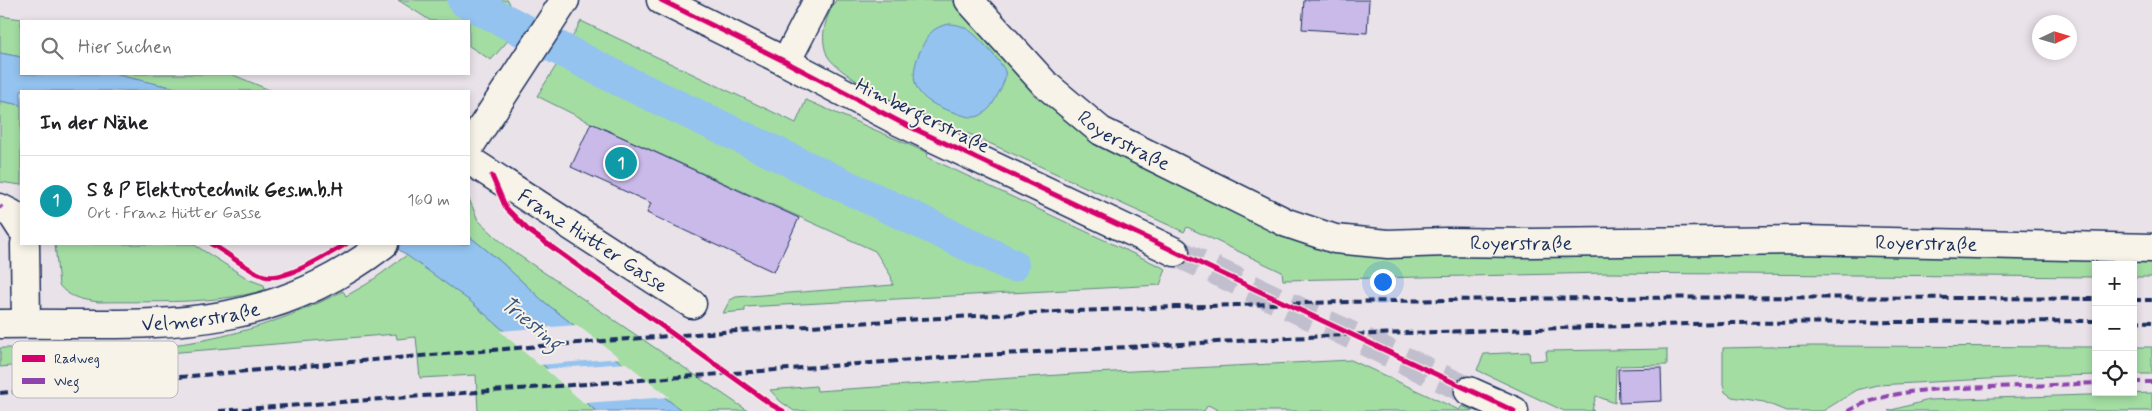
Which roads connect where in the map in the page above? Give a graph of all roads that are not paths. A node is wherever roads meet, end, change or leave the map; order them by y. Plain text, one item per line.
1 (660, 0) edge
2 (818, 0) edge
3 (969, 0) edge
4 (560, 9) edge
5 (786, 62) junction
6 (470, 146) edge
7 (470, 161) edge
8 (0, 208) edge
9 (20, 226) edge
10 (25, 245) edge
11 (383, 245) edge
12 (2152, 248) edge
13 (1175, 252) tunnel mouth
14 (692, 304) dead end
15 (13, 324) edge
16 (1469, 391) tunnel mouth
17 (1514, 411) edge

1 - 5 street, Himbergerstraße
2 - 5 street
3 - 12 street, Royerstraße
4 - 6 street
5 - 13 street, Himbergerstraße
7 - 14 street, Franz Hütter Gasse
8 - 9 street
10 - 15 street
11 - 15 street, Velmerstraße
16 - 17 street

